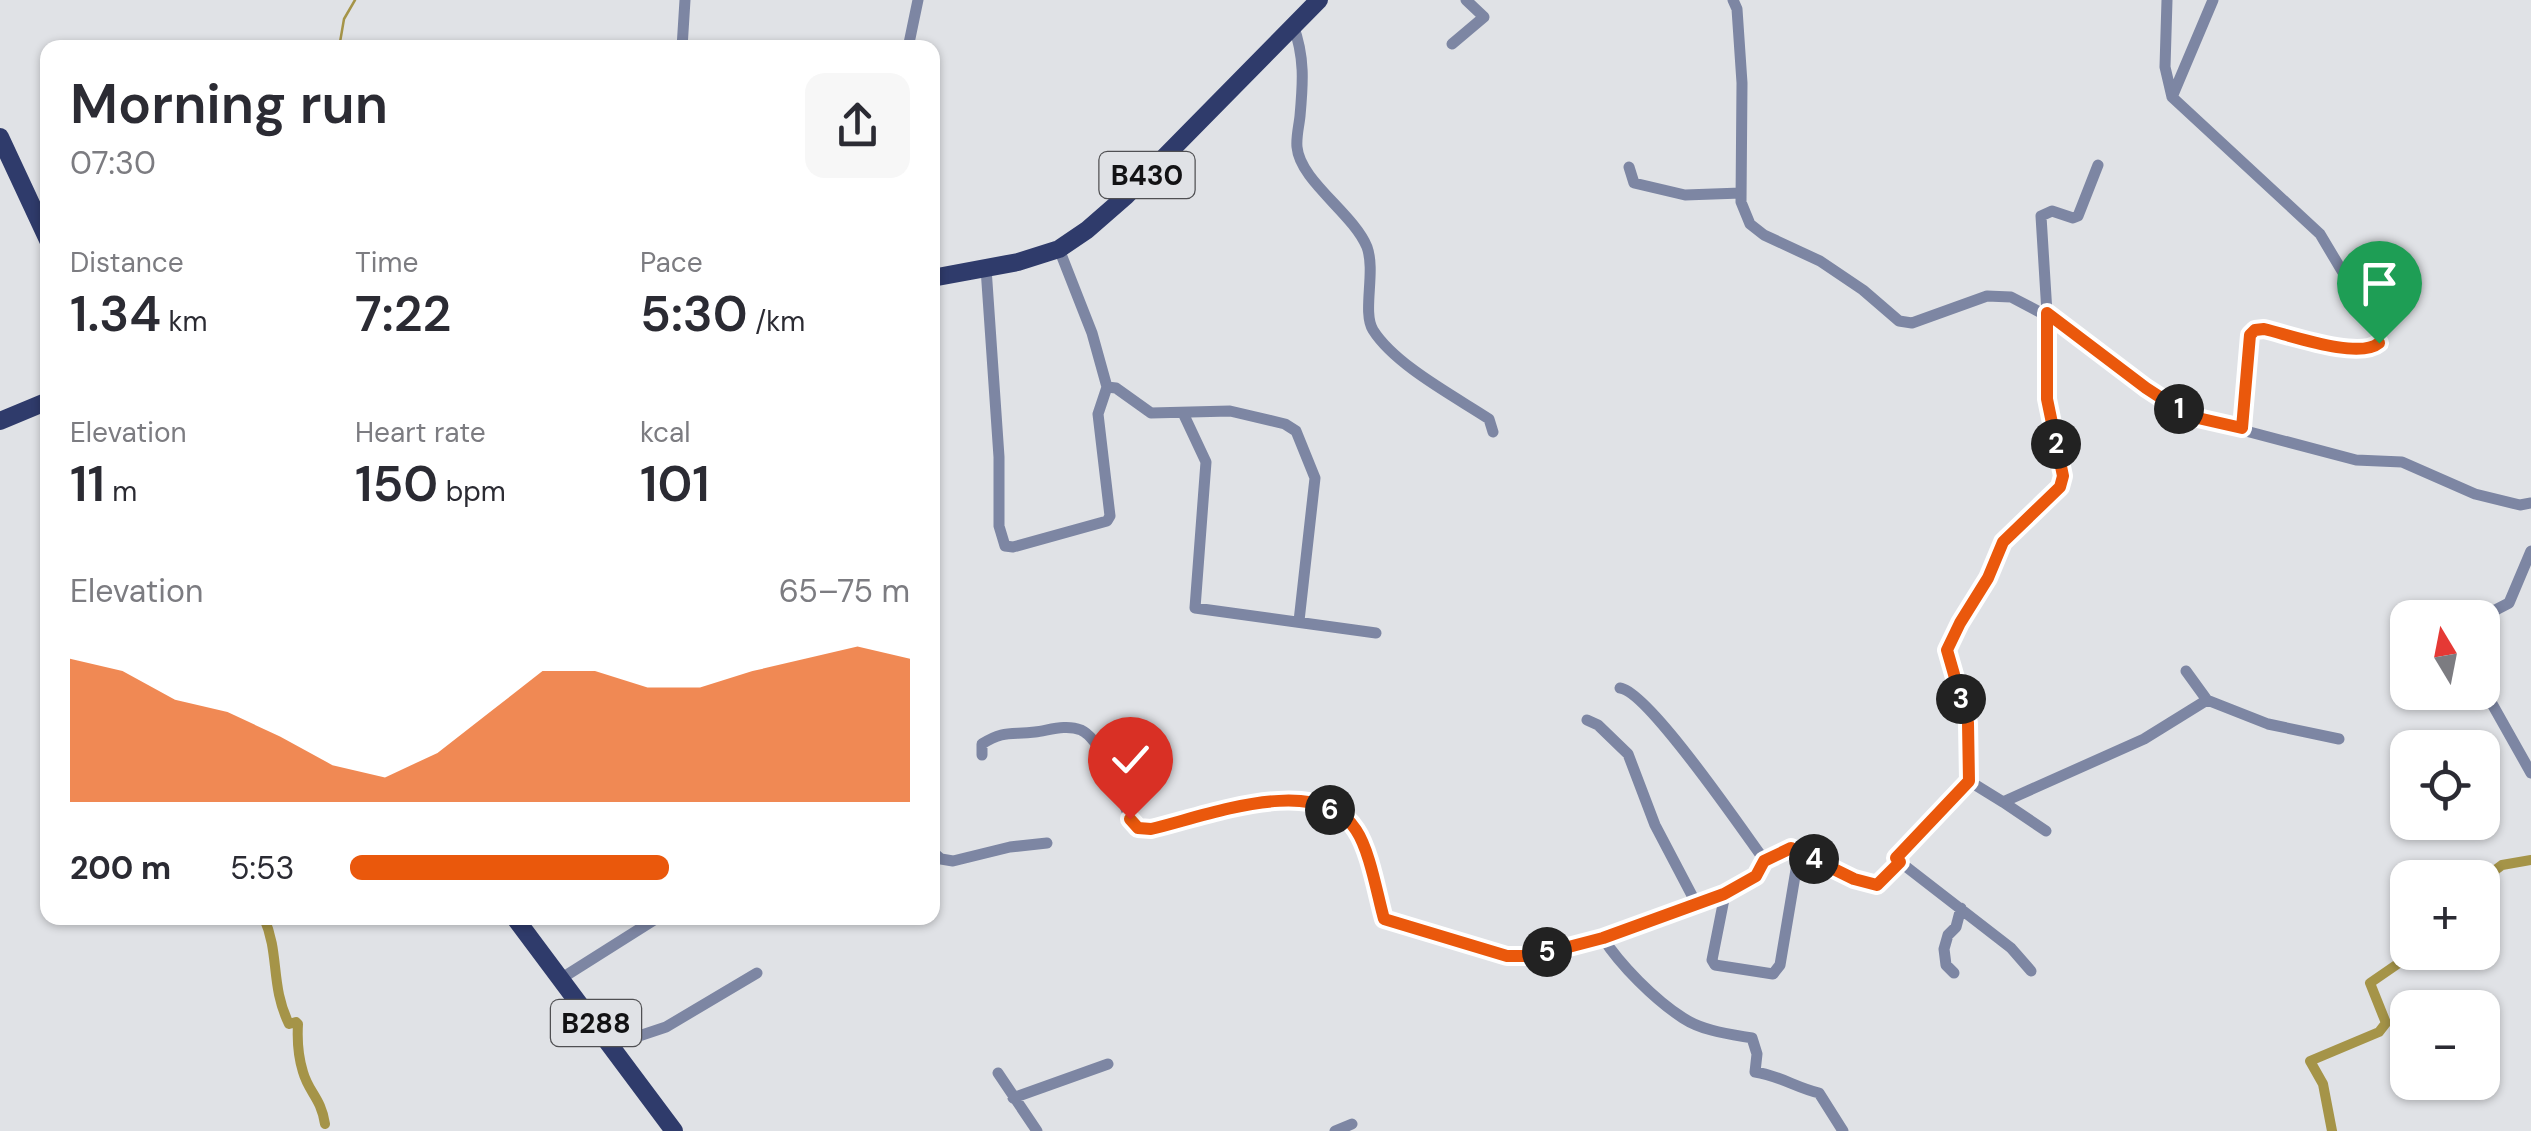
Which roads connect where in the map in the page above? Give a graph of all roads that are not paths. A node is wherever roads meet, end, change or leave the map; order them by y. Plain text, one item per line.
1 (685, 0) edge
2 (918, 0) edge
3 (1319, 0) edge
4 (1466, 0) edge
5 (1733, 0) edge
6 (2166, 0) edge
7 (2214, 0) edge
8 (1293, 25) junction
9 (682, 40) edge
10 (910, 40) edge
11 (1452, 44) dead end
12 (2172, 97) junction
13 (0, 137) edge
14 (2098, 164) dead end
15 (1629, 167) dead end
16 (1741, 193) junction
17 (39, 206) edge
18 (1058, 249) junction
19 (986, 268) junction
20 (940, 277) edge
21 (2047, 313) junction
22 (1107, 387) junction
23 (40, 404) edge
24 (1183, 413) junction
25 (0, 421) edge
26 (2242, 428) junction
27 (1493, 432) dead end
28 (2531, 504) edge
29 (2531, 551) edge
30 (2500, 608) edge
31 (1299, 622) junction
32 (1376, 633) dead end
33 (2186, 671) dead end
34 (1620, 688) dead end
35 (2207, 700) junction
36 (2495, 710) edge
37 (1587, 720) dead end
38 (2340, 739) dead end
39 (982, 755) dead end
40 (2531, 774) edge
41 (1969, 781) junction
42 (2003, 802) junction
43 (2046, 831) dead end
44 (1047, 843) dead end
45 (1799, 852) junction
46 (940, 858) edge
47 (1764, 861) junction
48 (1900, 862) junction
49 (1724, 894) junction
50 (1697, 905) junction
51 (1961, 908) junction
52 (520, 925) edge
53 (646, 925) edge
54 (1603, 938) junction
55 (2031, 971) dead end
56 (757, 973) dead end
57 (1954, 973) dead end
58 (562, 978) junction
59 (612, 1046) junction
60 (1108, 1064) dead end
61 (998, 1072) dead end
62 (1013, 1098) junction
63 (1352, 1124) dead end
64 (674, 1131) edge
65 (1037, 1131) edge
66 (1335, 1131) edge
67 (1842, 1131) edge

1 - 9 street
2 - 10 street
3 - 8 main road, B430
4 - 11 street
5 - 16 street
6 - 12 street
7 - 12 street
8 - 18 main road, B430
8 - 27 street
12 - 26 street
13 - 17 main road
14 - 21 street
15 - 16 street
16 - 21 street
18 - 19 main road, B430
18 - 22 street
19 - 20 main road, B430
19 - 22 street
21 - 26 street
21 - 41 street
22 - 24 street
23 - 25 main road
24 - 31 street
24 - 31 street
26 - 28 street
29 - 30 street
31 - 32 street
33 - 35 street
34 - 47 street
35 - 38 street
35 - 42 street
36 - 40 street
37 - 50 street
39 - 54 street
41 - 42 street
41 - 48 street
42 - 43 street
44 - 46 street
45 - 47 street
45 - 48 street
45 - 49 street
47 - 49 street
48 - 51 street
49 - 50 street
50 - 54 street
51 - 55 street
51 - 57 street
52 - 58 main road, B288
53 - 58 street
54 - 67 street
56 - 59 street
58 - 59 main road, B288
59 - 64 main road, B288
60 - 62 street
61 - 62 street
62 - 65 street
63 - 66 street

